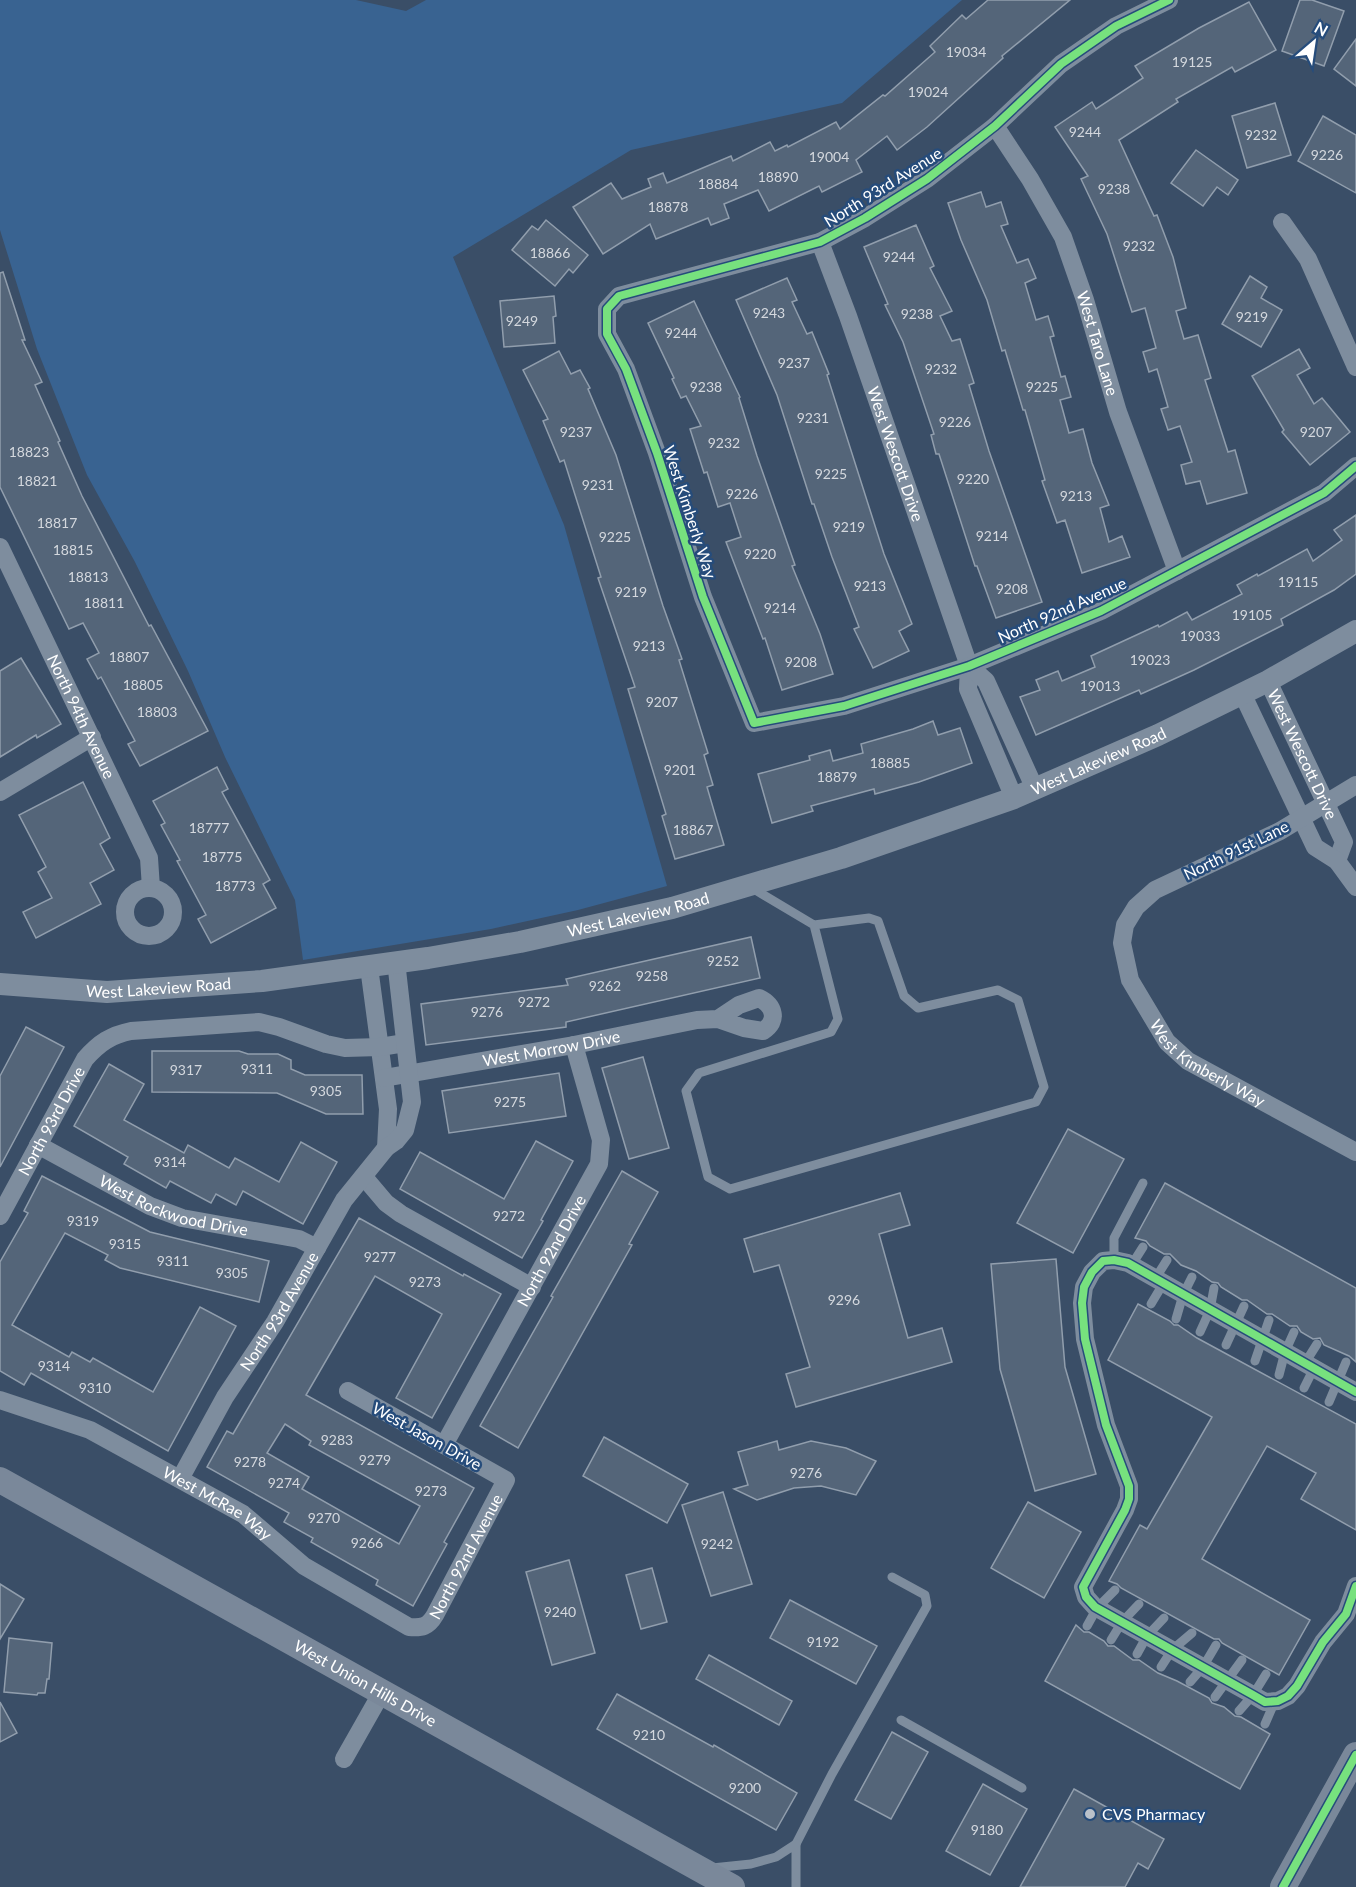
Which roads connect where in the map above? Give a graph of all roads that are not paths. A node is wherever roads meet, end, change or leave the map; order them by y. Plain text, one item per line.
1 (1169, 0) edge
2 (995, 126) junction
3 (1282, 222) dead end
4 (820, 242) junction
5 (607, 309) joint
6 (1356, 367) edge
7 (1356, 466) edge
8 (0, 547) edge
9 (1177, 571) junction
10 (1356, 631) edge
11 (969, 666) junction
12 (1268, 681) junction
13 (1242, 693) junction
14 (754, 723) joint
15 (92, 737) junction
16 (1356, 785) edge
17 (1035, 789) junction
18 (0, 792) edge
19 (1014, 798) junction
20 (1326, 803) junction
21 (1301, 818) junction
22 (1337, 861) junction
23 (747, 885) junction
24 (1356, 887) edge
25 (151, 888) dead end
26 (814, 925) junction
27 (1125, 925) joint
28 (396, 961) junction
29 (369, 967) junction
30 (0, 984) edge
31 (718, 1018) dead end
32 (405, 1044) junction
33 (574, 1045) junction
34 (380, 1047) junction
35 (408, 1074) junction
36 (384, 1078) junction
37 (38, 1145) junction
38 (386, 1148) junction
39 (1356, 1152) edge
40 (364, 1177) junction
41 (1143, 1184) dead end
42 (0, 1215) edge
43 (1143, 1247) dead end
44 (317, 1248) junction
45 (1114, 1260) junction
46 (1167, 1260) dead end
47 (1131, 1266) junction
48 (1192, 1276) dead end
49 (1159, 1281) junction
50 (532, 1287) junction
51 (1214, 1288) dead end
52 (1183, 1295) junction
53 (1151, 1305) dead end
54 (1244, 1305) dead end
55 (1210, 1310) junction
56 (1176, 1319) dead end
57 (1269, 1320) dead end
58 (1236, 1324) junction
59 (1200, 1332) dead end
60 (1294, 1332) dead end
61 (1263, 1339) junction
62 (1317, 1344) dead end
63 (1226, 1345) dead end
64 (1285, 1352) junction
65 (1255, 1361) dead end
66 (1346, 1362) dead end
67 (1310, 1366) junction
68 (1279, 1375) dead end
69 (1337, 1381) junction
70 (1304, 1388) dead end
71 (348, 1391) dead end
72 (1356, 1392) edge
73 (0, 1400) edge
74 (1329, 1402) dead end
75 (444, 1445) junction
76 (180, 1479) junction
77 (0, 1480) edge
78 (506, 1480) joint
79 (892, 1577) dead end
80 (1356, 1587) edge
81 (1115, 1590) dead end
82 (1139, 1604) dead end
83 (1097, 1608) junction
84 (1351, 1617) edge
85 (1164, 1618) dead end
86 (1122, 1622) junction
87 (1087, 1626) dead end
88 (421, 1628) joint
89 (1192, 1633) dead end
90 (1147, 1636) junction
91 (1111, 1640) dead end
92 (1216, 1645) dead end
93 (1172, 1650) junction
94 (1137, 1654) dead end
95 (1242, 1660) dead end
96 (1161, 1667) dead end
97 (1203, 1667) junction
98 (1266, 1674) dead end
99 (1228, 1681) junction
100 (1190, 1682) dead end
101 (382, 1692) junction
102 (1253, 1695) junction
103 (1215, 1697) dead end
104 (1275, 1701) junction
105 (1239, 1711) dead end
106 (901, 1720) dead end
107 (1264, 1724) dead end
108 (1356, 1755) edge
109 (344, 1759) dead end
110 (1022, 1788) dead end
111 (796, 1844) junction
112 (700, 1869) junction
113 (732, 1887) edge
114 (796, 1887) edge
115 (1283, 1887) edge

1 - 2 street, North 93rd Avenue
2 - 4 street, North 93rd Avenue
2 - 9 street, West Taro Lane
3 - 6 street
4 - 5 street, North 93rd Avenue
4 - 11 street, West Wescott Drive
5 - 14 street, West Kimberly Way
7 - 9 street, North 92nd Avenue
8 - 15 street, North 94th Avenue
9 - 11 street, North 92nd Avenue
10 - 12 street, West Lakeview Road
11 - 14 street, North 92nd Avenue
11 - 17 street, West Wescott Drive
11 - 19 street, West Wescott Drive
12 - 13 street, West Lakeview Road
12 - 20 street, West Wescott Drive
13 - 17 street, West Lakeview Road
13 - 21 street, West Wescott Drive
15 - 18 street
15 - 25 street, North 94th Avenue
16 - 20 street, North 91st Lane
17 - 19 street, West Lakeview Road
19 - 23 street, West Lakeview Road
20 - 21 street, North 91st Lane
20 - 22 street, West Wescott Drive
21 - 22 street, West Wescott Drive
21 - 27 street, North 91st Lane
22 - 24 street, West Wescott Drive
23 - 26 lane
23 - 28 street, West Lakeview Road
26 - 26 lane
27 - 39 street, West Kimberly Way
28 - 29 street, West Lakeview Road
28 - 32 street, North 93rd Avenue
29 - 30 street, West Lakeview Road
29 - 34 street
31 - 33 street, West Morrow Drive
32 - 34 street
32 - 35 street, North 93rd Avenue
33 - 35 street, West Morrow Drive
33 - 50 street, North 92nd Drive
34 - 36 street
34 - 37 street, North 93rd Drive
35 - 36 street, West Morrow Drive
35 - 38 street, North 93rd Avenue
36 - 38 street
37 - 42 street, North 93rd Drive
37 - 44 street, West Rockwood Drive
38 - 40 street, North 93rd Avenue
40 - 44 street, North 93rd Avenue
40 - 50 street
41 - 45 lane
43 - 47 lane
44 - 76 street, North 93rd Avenue
45 - 47 street
45 - 83 street
46 - 49 lane
47 - 49 street
48 - 52 lane
49 - 52 street
49 - 53 lane
50 - 75 street, North 92nd Drive
51 - 55 lane
52 - 55 street
52 - 56 lane
54 - 58 lane
55 - 58 street
55 - 59 lane
57 - 61 lane
58 - 61 street
58 - 63 lane
60 - 64 lane
61 - 64 street
61 - 65 lane
62 - 67 lane
64 - 67 street
64 - 68 lane
66 - 69 lane
67 - 69 street
67 - 70 lane
69 - 72 street
69 - 74 lane
71 - 75 street, West Jason Drive
73 - 76 street, West McRae Way
75 - 78 street, West Jason Drive
76 - 88 street, West McRae Way
77 - 101 main road, West Union Hills Drive
78 - 88 street, North 92nd Avenue
79 - 111 lane
80 - 84 street
81 - 83 lane
82 - 86 lane
83 - 86 street
83 - 87 lane
84 - 104 street
85 - 90 lane
86 - 90 street
86 - 91 lane
89 - 93 lane
90 - 93 street
90 - 94 lane
92 - 97 lane
93 - 96 lane
93 - 97 street
95 - 99 lane
97 - 99 street
97 - 100 lane
98 - 102 lane
99 - 102 street
99 - 103 lane
101 - 109 street
101 - 112 main road, West Union Hills Drive
102 - 104 street
102 - 105 lane
104 - 107 lane
106 - 110 lane
108 - 115 main road
111 - 112 lane
111 - 114 lane
112 - 113 main road, West Union Hills Drive

